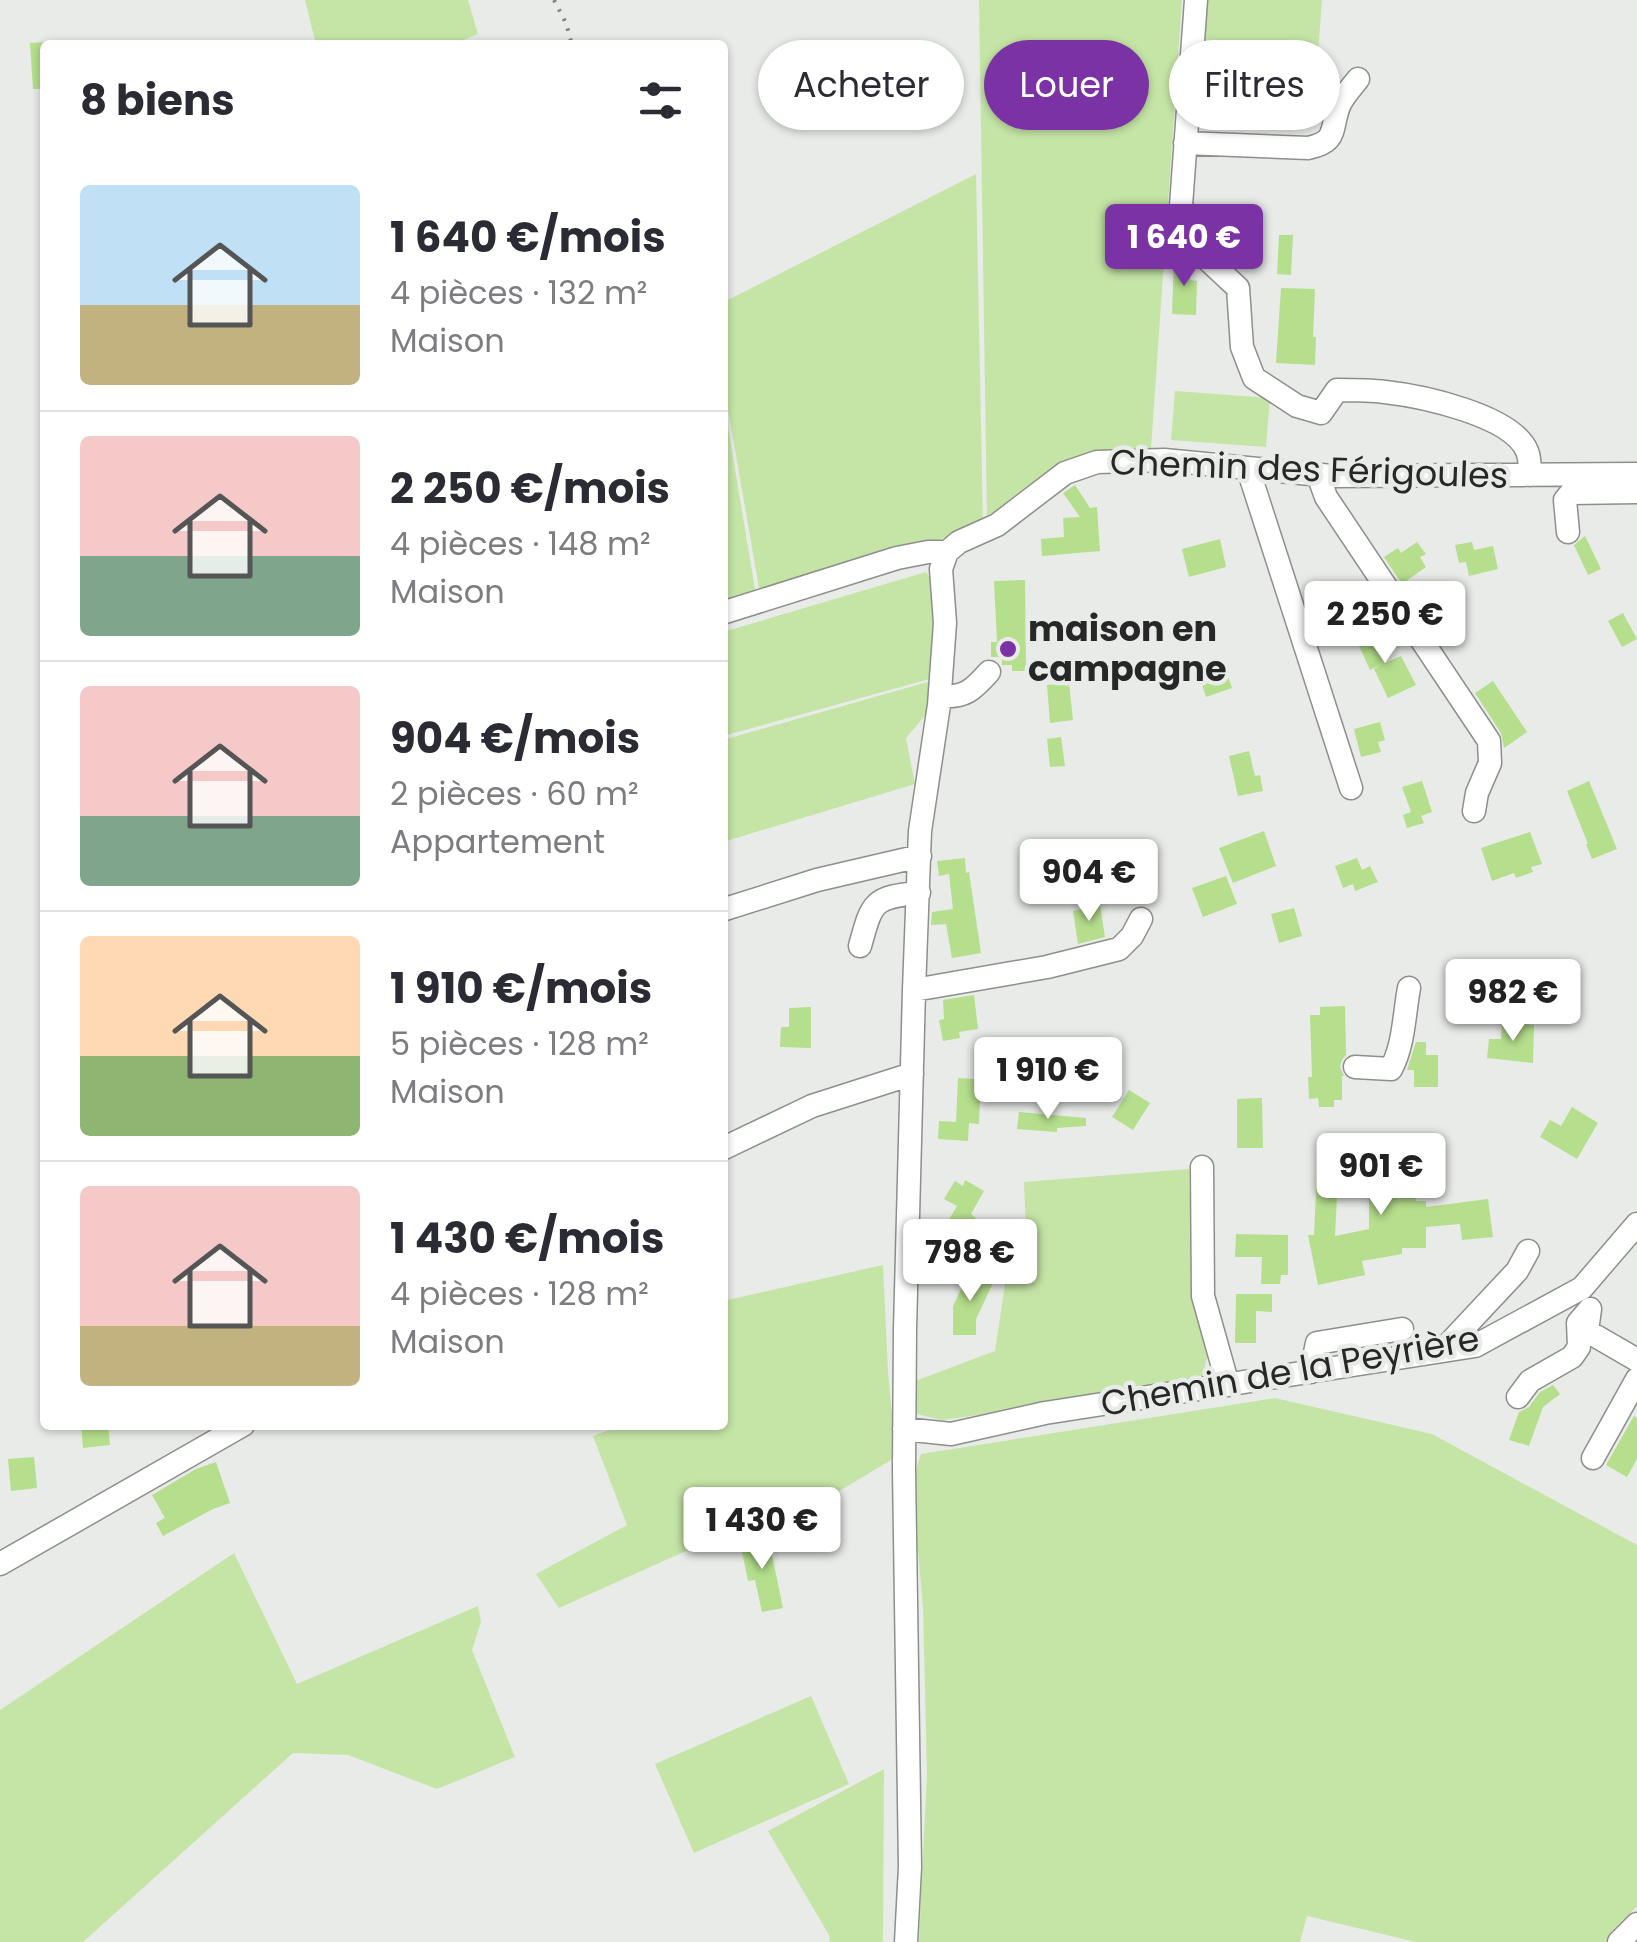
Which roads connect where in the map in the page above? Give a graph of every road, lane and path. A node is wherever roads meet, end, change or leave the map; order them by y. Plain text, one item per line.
1 (554, 0) edge
2 (1196, 0) edge
3 (571, 40) edge
4 (1358, 79) dead end
5 (1186, 143) junction
6 (1248, 469) junction
7 (1637, 474) edge
8 (1318, 475) junction
9 (1530, 475) junction
10 (1637, 492) edge
11 (1568, 532) dead end
12 (948, 552) junction
13 (728, 611) edge
14 (989, 672) dead end
15 (940, 696) junction
16 (1351, 788) dead end
17 (1474, 812) dead end
18 (920, 856) junction
19 (919, 893) junction
20 (728, 908) edge
21 (1141, 919) dead end
22 (860, 946) dead end
23 (1409, 988) dead end
24 (914, 990) junction
25 (1356, 1067) dead end
26 (912, 1074) junction
27 (728, 1146) edge
28 (1202, 1167) dead end
29 (1637, 1224) edge
30 (1528, 1251) dead end
31 (1402, 1330) dead end
32 (1442, 1351) junction
33 (1637, 1360) edge
34 (1311, 1372) junction
35 (1637, 1379) edge
36 (1228, 1385) junction
37 (1518, 1397) dead end
38 (904, 1429) junction
39 (210, 1434) edge
40 (1592, 1458) dead end
41 (0, 1564) edge
42 (1637, 1924) edge
43 (906, 1942) edge
44 (1619, 1942) edge

1 - 3 path
2 - 5 street
4 - 5 street
5 - 9 street
6 - 8 street, Chemin des Férigoules
6 - 12 street, Chemin des Férigoules
6 - 16 street
7 - 9 street, Chemin des Férigoules
8 - 9 street, Chemin des Férigoules
8 - 17 street
10 - 11 street
12 - 13 street, Chemin des Férigoules
12 - 15 street
14 - 15 street
15 - 18 street
18 - 19 street
18 - 20 street
19 - 22 street
19 - 24 street
21 - 24 street
23 - 25 street
24 - 26 street
26 - 27 street
26 - 38 street
28 - 36 street
29 - 32 street, Chemin de la Peyrière
30 - 32 street
31 - 34 street
32 - 34 street, Chemin de la Peyrière
33 - 37 street
34 - 36 street, Chemin de la Peyrière
35 - 40 street
36 - 38 street, Chemin de la Peyrière
38 - 43 street
39 - 41 street
42 - 44 street

